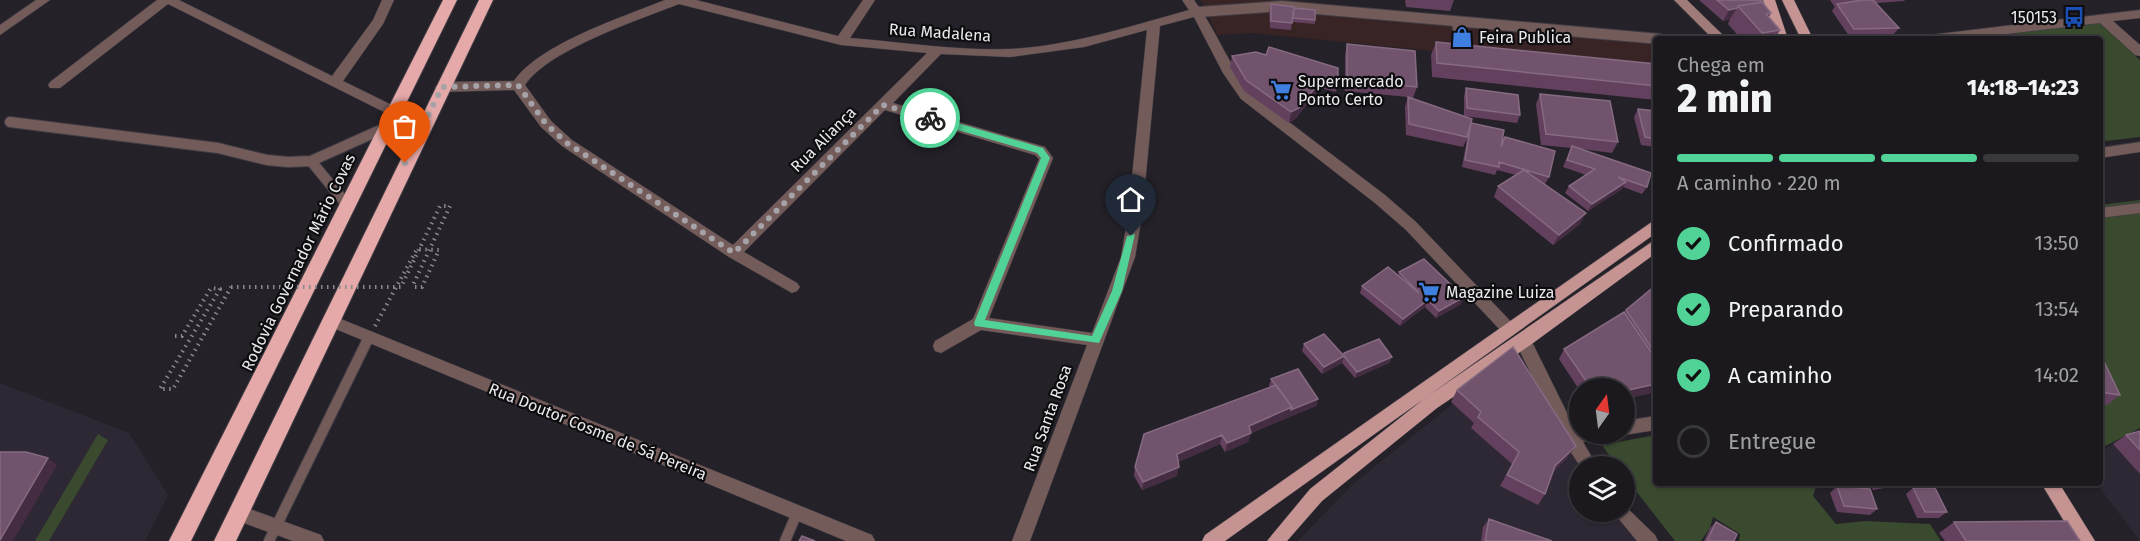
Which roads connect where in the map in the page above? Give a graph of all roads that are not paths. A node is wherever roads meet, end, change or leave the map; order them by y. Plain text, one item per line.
1 (44, 0) edge
2 (167, 0) edge
3 (388, 0) edge
4 (450, 0) edge
5 (486, 0) edge
6 (678, 0) edge
7 (721, 0) edge
8 (869, 0) edge
9 (1188, 0) edge
10 (1680, 0) edge
11 (1769, 0) edge
12 (1788, 0) edge
13 (709, 7) junction
14 (1198, 12) junction
15 (2140, 14) edge
16 (2102, 18) junction
17 (1457, 22) junction
18 (1154, 26) junction
19 (0, 31) edge
20 (1993, 35) edge
21 (1718, 36) edge
22 (1781, 36) edge
23 (1806, 36) edge
24 (1977, 36) edge
25 (1653, 38) edge
26 (841, 41) junction
27 (938, 50) junction
28 (2140, 52) edge
29 (1481, 53) edge
30 (334, 83) junction
31 (55, 85) dead end
32 (518, 85) junction
33 (442, 87) junction
34 (883, 105) junction
35 (391, 120) junction
36 (9, 122) dead end
37 (2140, 147) edge
38 (2103, 150) edge
39 (311, 161) junction
40 (348, 206) junction
41 (2140, 208) edge
42 (2103, 213) edge
43 (1653, 227) edge
44 (1653, 247) edge
45 (734, 253) junction
46 (792, 287) dead end
47 (331, 321) junction
48 (979, 323) junction
49 (1509, 328) junction
50 (369, 337) junction
51 (1095, 340) junction
52 (1523, 341) junction
53 (941, 346) dead end
54 (1653, 423) edge
55 (1635, 426) edge
56 (1569, 435) edge
57 (2052, 486) edge
58 (239, 513) junction
59 (797, 513) junction
60 (1631, 522) edge
61 (272, 533) edge
62 (180, 541) edge
63 (225, 541) edge
64 (315, 541) edge
65 (786, 541) edge
66 (866, 541) edge
67 (1021, 541) edge
68 (1211, 541) edge
69 (1276, 541) edge
70 (1649, 541) edge
71 (2086, 541) edge

1 - 19 street
2 - 30 street
2 - 31 street
3 - 30 street
4 - 35 highway, Rodovia Governador Mário Covas
5 - 33 highway
6 - 13 street, Rua Madalena
6 - 32 street
7 - 13 street
8 - 26 street
9 - 14 street
10 - 21 main road
11 - 22 main road
12 - 23 main road
13 - 26 street, Rua Madalena
14 - 17 lane
14 - 18 street, Rua Madalena
14 - 49 street
15 - 16 street
16 - 20 street
16 - 28 street
17 - 25 lane
17 - 29 lane
18 - 27 street, Rua Madalena
18 - 51 street, Rua Santa Rosa
20 - 24 street
26 - 27 street, Rua Madalena
27 - 34 street, Rua Aliança
30 - 35 street
32 - 33 street
32 - 45 street
33 - 47 highway
34 - 45 street, Rua Aliança
34 - 48 street
35 - 39 lane
35 - 40 highway, Rodovia Governador Mário Covas
36 - 39 lane
37 - 38 street
39 - 40 lane
40 - 62 highway, Rodovia Governador Mário Covas
41 - 42 street
43 - 49 main road
44 - 52 main road
45 - 46 street
47 - 50 street, Rua Doutor Cosme de Sá Pereira
47 - 58 highway
48 - 51 street
48 - 53 street
49 - 68 main road
50 - 59 street, Rua Doutor Cosme de Sá Pereira
50 - 61 lane
51 - 67 street, Rua Santa Rosa
52 - 56 street
52 - 69 main road
54 - 55 street
57 - 71 main road
58 - 61 street
58 - 63 highway
59 - 65 lane
59 - 66 street, Rua Doutor Cosme de Sá Pereira
60 - 70 street
61 - 64 street

